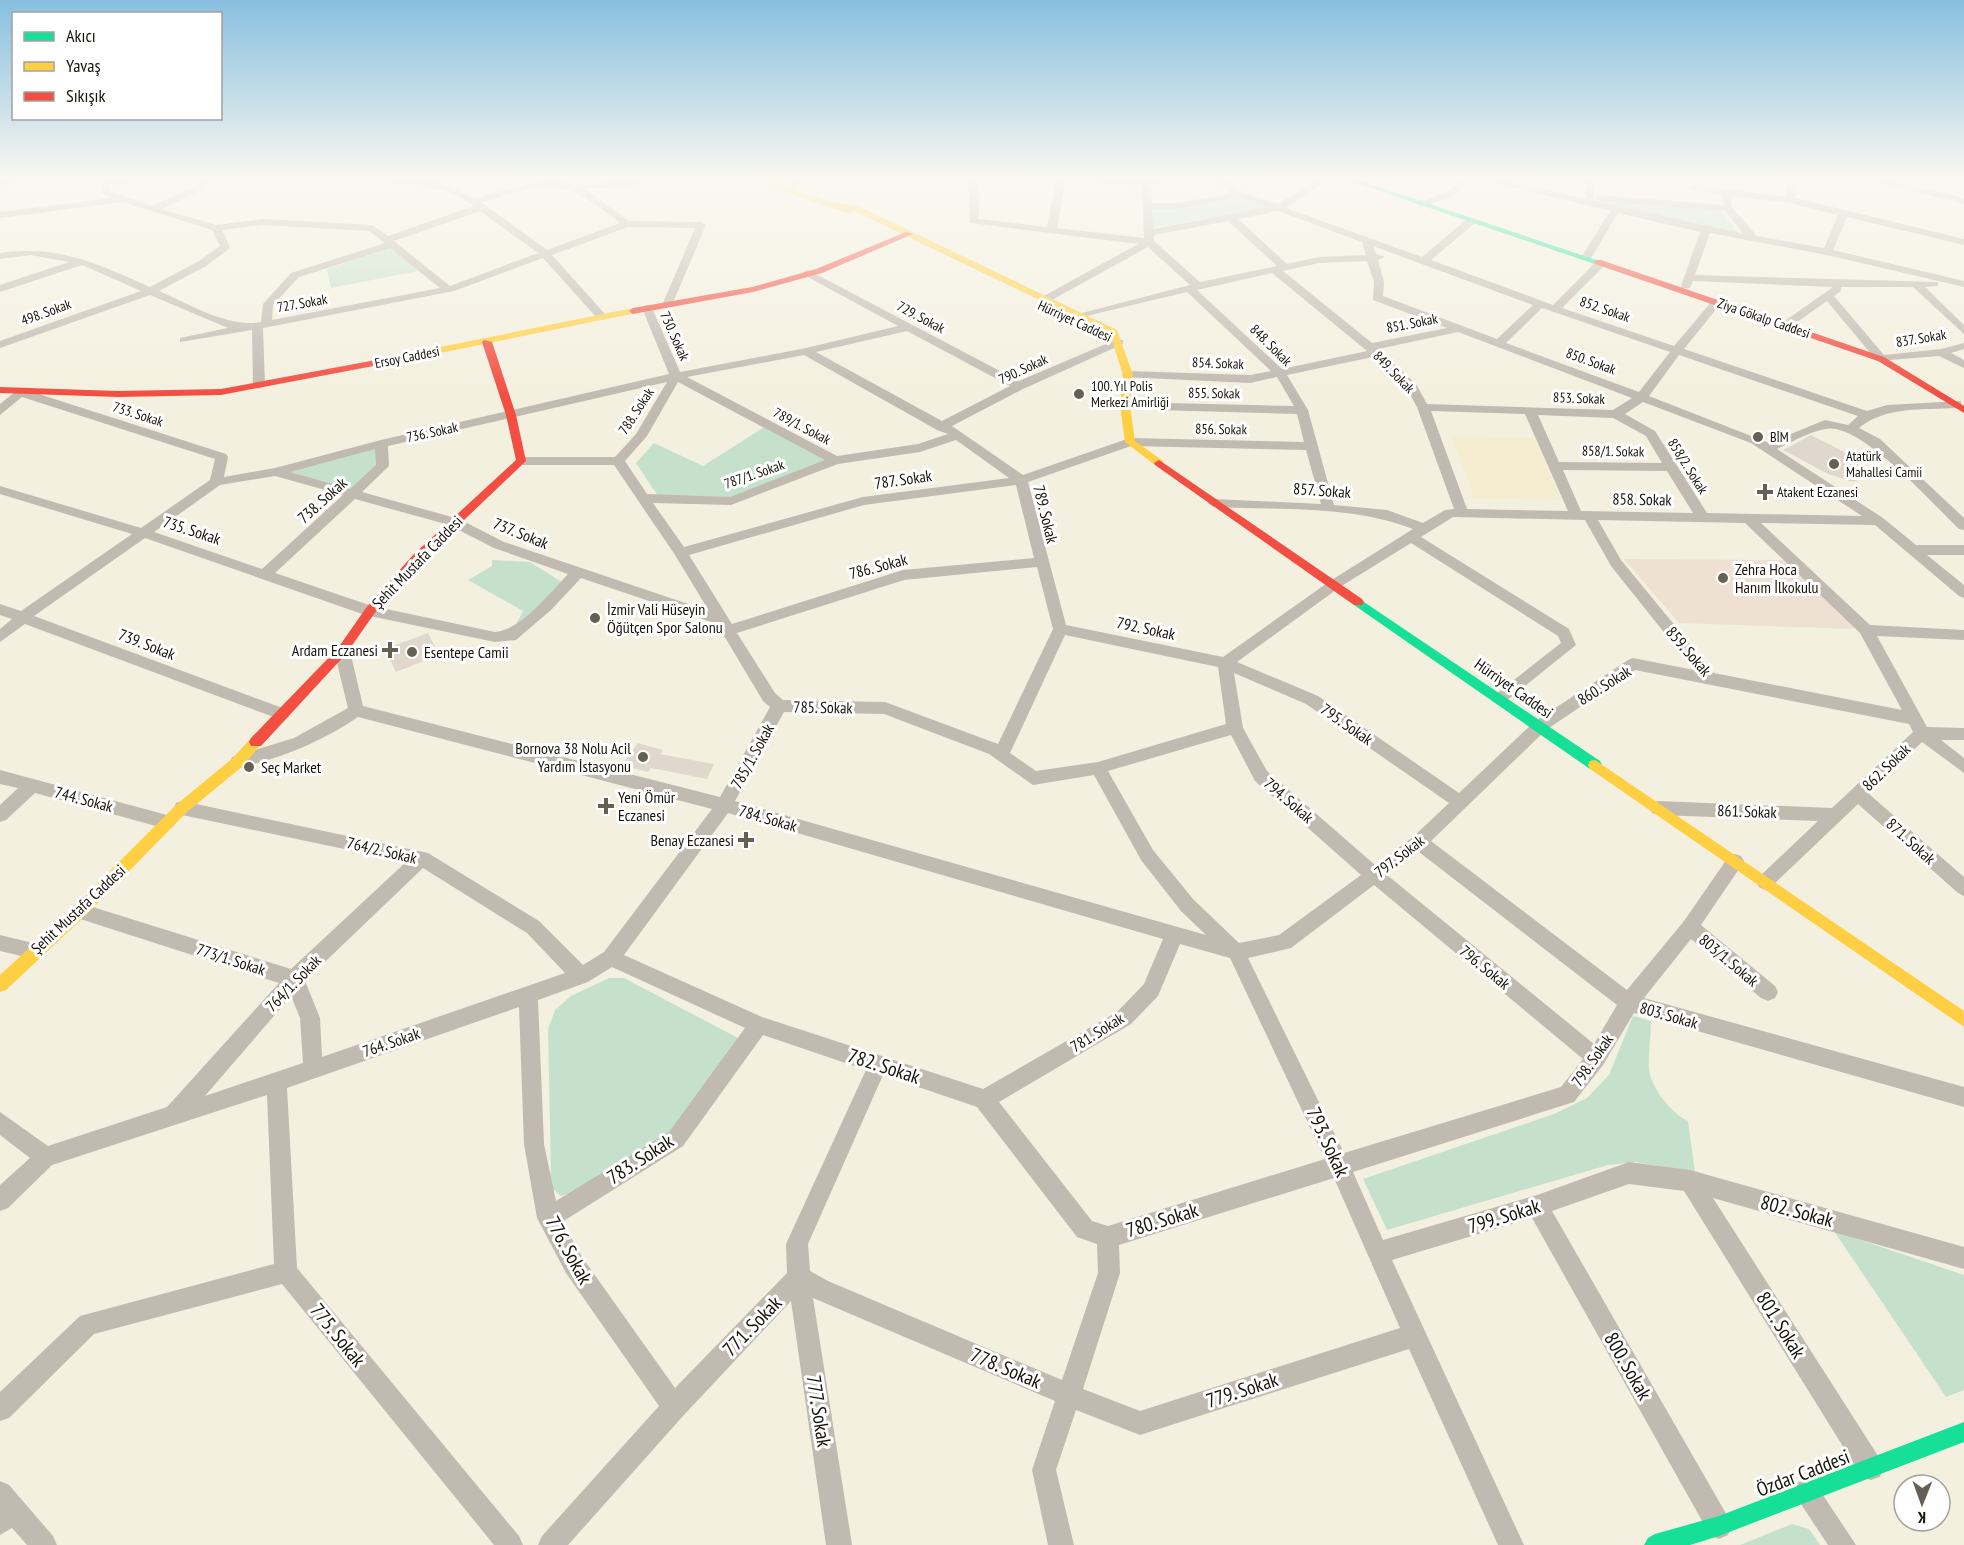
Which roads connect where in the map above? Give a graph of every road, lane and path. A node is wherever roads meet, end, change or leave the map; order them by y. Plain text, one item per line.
1 (221, 251) edge
2 (364, 251) edge
3 (401, 251) edge
4 (541, 251) edge
5 (553, 251) edge
6 (691, 251) edge
7 (841, 251) edge
8 (906, 251) edge
9 (928, 251) edge
10 (938, 251) edge
11 (1127, 251) edge
12 (1161, 251) edge
13 (1263, 251) edge
14 (1370, 251) edge
15 (1400, 251) edge
16 (1435, 251) edge
17 (1565, 251) edge
18 (1590, 251) edge
19 (1699, 251) edge
20 (1822, 251) edge
21 (1827, 252) joint
22 (931, 253) junction
23 (545, 254) junction
24 (0, 256) edge
25 (1372, 257) junction
26 (1586, 258) junction
27 (1425, 260) junction
28 (82, 261) junction
29 (1601, 263) junction
30 (1872, 263) junction
31 (1280, 269) junction
32 (808, 273) junction
33 (1786, 282) junction
34 (1896, 283) junction
35 (1687, 284) junction
36 (1843, 284) junction
37 (1916, 284) junction
38 (1964, 284) edge
39 (1194, 287) junction
40 (0, 289) edge
41 (150, 290) junction
42 (448, 290) junction
43 (1823, 298) junction
44 (1046, 300) junction
45 (1717, 302) junction
46 (668, 303) junction
47 (1541, 303) junction
48 (647, 308) junction
49 (1556, 309) junction
50 (601, 316) junction
51 (1082, 316) junction
52 (262, 325) junction
53 (1786, 325) junction
54 (908, 327) junction
55 (1460, 329) junction
56 (1964, 331) edge
57 (184, 340) dead end
58 (487, 342) junction
59 (1119, 342) junction
60 (1499, 343) junction
61 (0, 345) edge
62 (1964, 345) edge
63 (1373, 350) junction
64 (1677, 350) junction
65 (806, 351) junction
66 (1941, 352) junction
67 (1881, 359) junction
68 (1964, 365) edge
69 (1280, 373) junction
70 (1128, 375) junction
71 (676, 376) junction
72 (259, 385) junction
73 (1019, 386) junction
74 (0, 390) edge
75 (20, 392) junction
76 (1642, 397) junction
77 (1125, 406) junction
78 (1423, 406) junction
79 (1960, 407) edge
80 (1302, 410) junction
81 (0, 411) edge
82 (1530, 411) junction
83 (1616, 414) junction
84 (511, 415) junction
85 (1867, 415) junction
86 (941, 427) junction
87 (1851, 429) junction
88 (958, 435) junction
89 (1130, 442) junction
90 (381, 444) junction
91 (1312, 446) junction
92 (1768, 448) junction
93 (835, 460) junction
94 (521, 461) junction
95 (618, 461) junction
96 (1555, 466) junction
97 (1671, 467) junction
98 (274, 472) junction
99 (1021, 480) junction
100 (216, 483) junction
101 (0, 490) edge
102 (353, 495) junction
103 (644, 498) junction
104 (1214, 503) junction
105 (1328, 507) junction
106 (1461, 513) junction
107 (1582, 514) junction
108 (1702, 517) junction
109 (1748, 518) junction
110 (1878, 520) junction
111 (454, 522) junction
112 (1964, 526) edge
113 (1425, 529) junction
114 (143, 533) junction
115 (1412, 538) junction
116 (1913, 549) junction
117 (1964, 550) edge
118 (681, 553) junction
119 (1042, 562) junction
120 (266, 573) junction
121 (577, 573) junction
122 (1335, 584) junction
123 (1964, 592) edge
124 (0, 609) edge
125 (370, 611) junction
126 (23, 617) junction
127 (725, 625) junction
128 (1060, 629) junction
129 (1866, 630) junction
130 (1964, 635) edge
131 (0, 637) edge
132 (342, 651) junction
133 (1225, 663) junction
134 (1708, 678) junction
135 (1499, 698) junction
136 (779, 706) junction
137 (356, 710) junction
138 (282, 714) junction
139 (1540, 726) junction
140 (1918, 726) junction
141 (1234, 728) junction
142 (1964, 734) edge
143 (1001, 755) junction
144 (238, 762) junction
145 (1964, 767) edge
146 (1098, 768) junction
147 (0, 777) edge
148 (33, 785) junction
149 (1858, 794) junction
150 (1460, 802) junction
151 (724, 805) junction
152 (182, 808) junction
153 (1658, 808) junction
154 (0, 815) edge
155 (1836, 815) junction
156 (167, 822) junction
157 (1419, 842) junction
158 (422, 858) junction
159 (1735, 861) junction
160 (1374, 875) junction
161 (1765, 882) junction
162 (1964, 888) edge
163 (80, 911) junction
164 (1690, 927) junction
165 (1175, 933) junction
166 (0, 943) edge
167 (33, 951) junction
168 (1236, 952) junction
169 (611, 958) junction
170 (581, 976) junction
171 (294, 979) junction
172 (0, 985) edge
173 (1768, 992) dead end
174 (528, 995) junction
175 (1629, 1003) junction
176 (1964, 1020) edge
177 (759, 1025) junction
178 (1596, 1058) junction
179 (878, 1065) junction
180 (313, 1069) junction
181 (276, 1082) junction
182 (1964, 1097) edge
183 (984, 1099) junction
184 (173, 1116) junction
185 (0, 1122) edge
186 (46, 1157) junction
187 (1340, 1164) junction
188 (1629, 1173) joint
189 (1690, 1181) junction
190 (0, 1200) edge
191 (1537, 1206) junction
192 (548, 1218) junction
193 (1108, 1237) junction
194 (1377, 1253) junction
195 (1964, 1258) edge
196 (286, 1272) junction
197 (799, 1277) junction
198 (1415, 1335) junction
199 (1070, 1396) junction
200 (675, 1407) junction
201 (0, 1409) edge
202 (1964, 1432) edge
203 (1871, 1468) junction
204 (1806, 1492) junction
205 (4, 1509) edge
206 (1719, 1526) junction
207 (44, 1545) edge
208 (510, 1545) edge
209 (551, 1545) edge
210 (839, 1545) edge
211 (1061, 1545) edge
212 (1511, 1545) edge
213 (1655, 1545) edge
214 (1843, 1545) edge

1 - 41 street, 498. Sokak
2 - 52 street
3 - 42 street
4 - 23 street
5 - 23 street, 727. Sokak
6 - 46 street, 727. Sokak
7 - 32 main road, Ersoy Caddesi
8 - 22 main road, Ersoy Caddesi
9 - 22 main road, Hürriyet Caddesi
10 - 44 main road, Hürriyet Caddesi
11 - 44 street
12 - 39 street, 848. Sokak
13 - 31 street, 849. Sokak
14 - 25 street, 850. Sokak
15 - 27 street, 852. Sokak
16 - 27 street
17 - 26 main road, Ziya Gökalp Caddesi
18 - 26 street
19 - 35 street
20 - 21 street
21 - 30 street
22 - 59 main road, Hürriyet Caddesi
23 - 42 street, 727. Sokak
23 - 50 street
24 - 28 street
25 - 27 street
25 - 31 street
25 - 55 street, 850. Sokak
26 - 29 main road, Ziya Gökalp Caddesi
27 - 47 street, 852. Sokak
28 - 40 street
28 - 41 street
29 - 35 main road, Ziya Gökalp Caddesi
29 - 49 street
30 - 34 street
30 - 38 street
31 - 39 street
31 - 63 street, 849. Sokak
32 - 46 main road, Ersoy Caddesi
32 - 54 street, 729. Sokak
33 - 35 street
33 - 36 street
33 - 43 street
34 - 36 street
34 - 37 street
35 - 45 main road, Ziya Gökalp Caddesi
36 - 43 street
37 - 38 street
37 - 56 street
39 - 51 street
39 - 69 street, 848. Sokak
41 - 52 street
41 - 61 street, 498. Sokak
42 - 52 street, 727. Sokak
43 - 53 street
43 - 67 street
44 - 51 main road, Hürriyet Caddesi
45 - 53 main road, Ziya Gökalp Caddesi
45 - 64 street, 853. Sokak
46 - 48 main road, Ersoy Caddesi
47 - 49 street, 852. Sokak
47 - 60 street
48 - 50 main road, Ersoy Caddesi
48 - 71 street, 730. Sokak
49 - 64 street, 852. Sokak
50 - 58 main road, Ersoy Caddesi
51 - 59 main road, Hürriyet Caddesi
52 - 57 street, 727. Sokak
52 - 72 street
53 - 67 main road, Ziya Gökalp Caddesi
54 - 65 street, 736. Sokak
54 - 73 street, 729. Sokak
55 - 60 street, 850. Sokak
55 - 63 street, 851. Sokak
58 - 72 main road, Ersoy Caddesi
58 - 84 main road
59 - 70 main road, Hürriyet Caddesi
59 - 73 street, 790. Sokak
60 - 76 street, 850. Sokak
62 - 66 street, 837. Sokak
63 - 69 street, 854. Sokak
63 - 78 street, 849. Sokak
64 - 76 street, 853. Sokak
64 - 85 street, 852. Sokak
65 - 71 street, 736. Sokak
65 - 86 street, 789. Sokak
66 - 67 street, 837. Sokak
66 - 68 street
67 - 79 main road, Ziya Gökalp Caddesi
69 - 70 street, 854. Sokak
69 - 80 street, 848. Sokak
70 - 77 main road, Hürriyet Caddesi
71 - 84 street, 736. Sokak
71 - 93 street, 789/1. Sokak
71 - 95 street, 788. Sokak
72 - 75 main road, Ersoy Caddesi
73 - 86 street, 790. Sokak
74 - 75 main road, Ersoy Caddesi
75 - 81 street
75 - 100 street, 733. Sokak
76 - 83 street, 853. Sokak
76 - 92 street, 850. Sokak
77 - 80 street, 855. Sokak
77 - 89 main road, Hürriyet Caddesi
78 - 82 street, 853. Sokak
78 - 106 street, 849. Sokak
79 - 85 street
80 - 91 street, 848. Sokak
82 - 83 street, 853. Sokak
82 - 96 street, 859. Sokak
83 - 97 street, 858/2. Sokak
84 - 90 street, 736. Sokak
84 - 94 main road
85 - 87 street
86 - 88 street, 789. Sokak
87 - 92 street
87 - 112 street
88 - 93 street, 789/1. Sokak
88 - 99 street, 789. Sokak
89 - 91 street, 856. Sokak
89 - 99 street, 787. Sokak
89 - 104 main road, Hürriyet Caddesi
90 - 98 street, 736. Sokak
90 - 102 street, 738. Sokak
91 - 105 street, 848. Sokak
92 - 110 street
93 - 103 street, 787/1. Sokak
94 - 95 street
94 - 111 main road, Şehit Mustafa Caddesi
95 - 103 street, 785. Sokak
96 - 97 street, 858/1. Sokak
96 - 107 street, 859. Sokak
97 - 108 street, 858/2. Sokak
98 - 100 street, 736. Sokak
98 - 102 street, 737. Sokak
99 - 118 street, 787. Sokak
99 - 119 street, 789. Sokak
100 - 114 street, 736. Sokak
101 - 114 street, 735. Sokak
102 - 111 street, 737. Sokak
102 - 120 street, 738. Sokak
103 - 118 street, 785. Sokak
104 - 105 street, 857. Sokak
104 - 122 main road, Hürriyet Caddesi
105 - 113 street, 857. Sokak
106 - 107 street, 858. Sokak
106 - 113 street, 858. Sokak
107 - 108 street, 858. Sokak
107 - 134 street, 859. Sokak
108 - 109 street, 858. Sokak
109 - 110 street, 858. Sokak
109 - 129 street, 862. Sokak
110 - 116 street
111 - 121 street, 737. Sokak
111 - 125 main road, Şehit Mustafa Caddesi
113 - 115 street, 858. Sokak
114 - 120 street, 735. Sokak
114 - 126 street, 736. Sokak
115 - 122 street
115 - 135 street
116 - 117 street
116 - 123 street
118 - 127 street, 785. Sokak
119 - 127 street, 786. Sokak
119 - 128 street, 789. Sokak
120 - 125 street, 735. Sokak
121 - 125 street, 735. Sokak
121 - 127 street, 737. Sokak
122 - 133 street
122 - 135 main road, Hürriyet Caddesi
124 - 126 street, 739. Sokak
125 - 132 main road, Şehit Mustafa Caddesi
126 - 131 street, 736. Sokak
126 - 138 street, 739. Sokak
127 - 136 street, 785. Sokak
128 - 133 street, 792. Sokak
128 - 143 street
129 - 130 street
129 - 140 street, 862. Sokak
132 - 137 street
132 - 138 main road, Şehit Mustafa Caddesi
133 - 141 street, 794. Sokak
133 - 150 street, 795. Sokak
134 - 139 street, 860. Sokak
134 - 140 street, 859. Sokak
135 - 139 main road, Hürriyet Caddesi
136 - 143 street, 785. Sokak
136 - 151 street, 785/1. Sokak
137 - 144 street, Şehit Mustafa Caddesi
137 - 151 street, 784. Sokak
138 - 144 main road, Şehit Mustafa Caddesi
139 - 150 street, 797. Sokak
139 - 153 main road, Hürriyet Caddesi
140 - 142 street
140 - 145 street, 859. Sokak
140 - 149 street, 862. Sokak
141 - 146 street, 785. Sokak
141 - 160 street, 794. Sokak
143 - 146 street, 785. Sokak
144 - 152 main road, Şehit Mustafa Caddesi
146 - 168 street, 793. Sokak
147 - 148 street, 744. Sokak
148 - 154 street
148 - 156 street, 744. Sokak
149 - 155 street, 862. Sokak
149 - 162 street, 871. Sokak
150 - 157 street, 797. Sokak
151 - 165 street, 784. Sokak
151 - 169 street, 764. Sokak
152 - 156 main road, Şehit Mustafa Caddesi
152 - 158 street, 764/2. Sokak
153 - 155 street, 861. Sokak
153 - 159 main road, Hürriyet Caddesi
155 - 161 street, 862. Sokak
156 - 163 main road, Şehit Mustafa Caddesi
157 - 160 street, 797. Sokak
157 - 175 street, 803. Sokak
158 - 170 street, 764/2. Sokak
158 - 171 street, 764/1. Sokak
159 - 161 main road, Hürriyet Caddesi
159 - 164 street, 798. Sokak
160 - 168 street, 797. Sokak
160 - 178 street, 796. Sokak
161 - 176 main road, Hürriyet Caddesi
163 - 167 main road, Şehit Mustafa Caddesi
163 - 171 street, 773/1. Sokak
164 - 173 street, 803/1. Sokak
164 - 175 street, 798. Sokak
165 - 168 street, 784. Sokak
165 - 183 street, 781. Sokak
166 - 167 street
167 - 172 main road, Şehit Mustafa Caddesi
168 - 187 street, 793. Sokak
169 - 170 street, 764. Sokak
169 - 177 street, 782. Sokak
170 - 174 street, 764. Sokak
171 - 180 street
171 - 184 street, 764/1. Sokak
174 - 180 street, 764. Sokak
174 - 192 street, 776. Sokak
175 - 178 street, 798. Sokak
175 - 182 street, 803. Sokak
177 - 179 street, 782. Sokak
177 - 192 street, 783. Sokak
178 - 187 street, 798. Sokak
179 - 183 street, 782. Sokak
179 - 197 street
180 - 181 street, 764. Sokak
181 - 184 street, 764. Sokak
181 - 196 street
183 - 193 street
184 - 186 street, 764. Sokak
185 - 186 street
186 - 190 street, 764. Sokak
187 - 193 street, 780. Sokak
187 - 194 street, 793. Sokak
188 - 189 street, 802. Sokak
188 - 191 street, 799. Sokak
189 - 195 street, 802. Sokak
189 - 203 street, 801. Sokak
191 - 194 street, 799. Sokak
191 - 206 street, 800. Sokak
192 - 200 street, 776. Sokak
193 - 199 street, 780. Sokak
194 - 198 street, 793. Sokak
196 - 201 street
196 - 208 street, 775. Sokak
197 - 199 street, 778. Sokak
197 - 200 street, 771. Sokak
197 - 210 street, 777. Sokak
198 - 199 street, 779. Sokak
198 - 212 street, 793. Sokak
199 - 211 street
200 - 209 street, 771. Sokak
202 - 203 main road, Özdar Caddesi
203 - 204 main road, Özdar Caddesi
204 - 206 main road, Özdar Caddesi
204 - 214 street
205 - 207 street
206 - 213 main road, Özdar Caddesi

